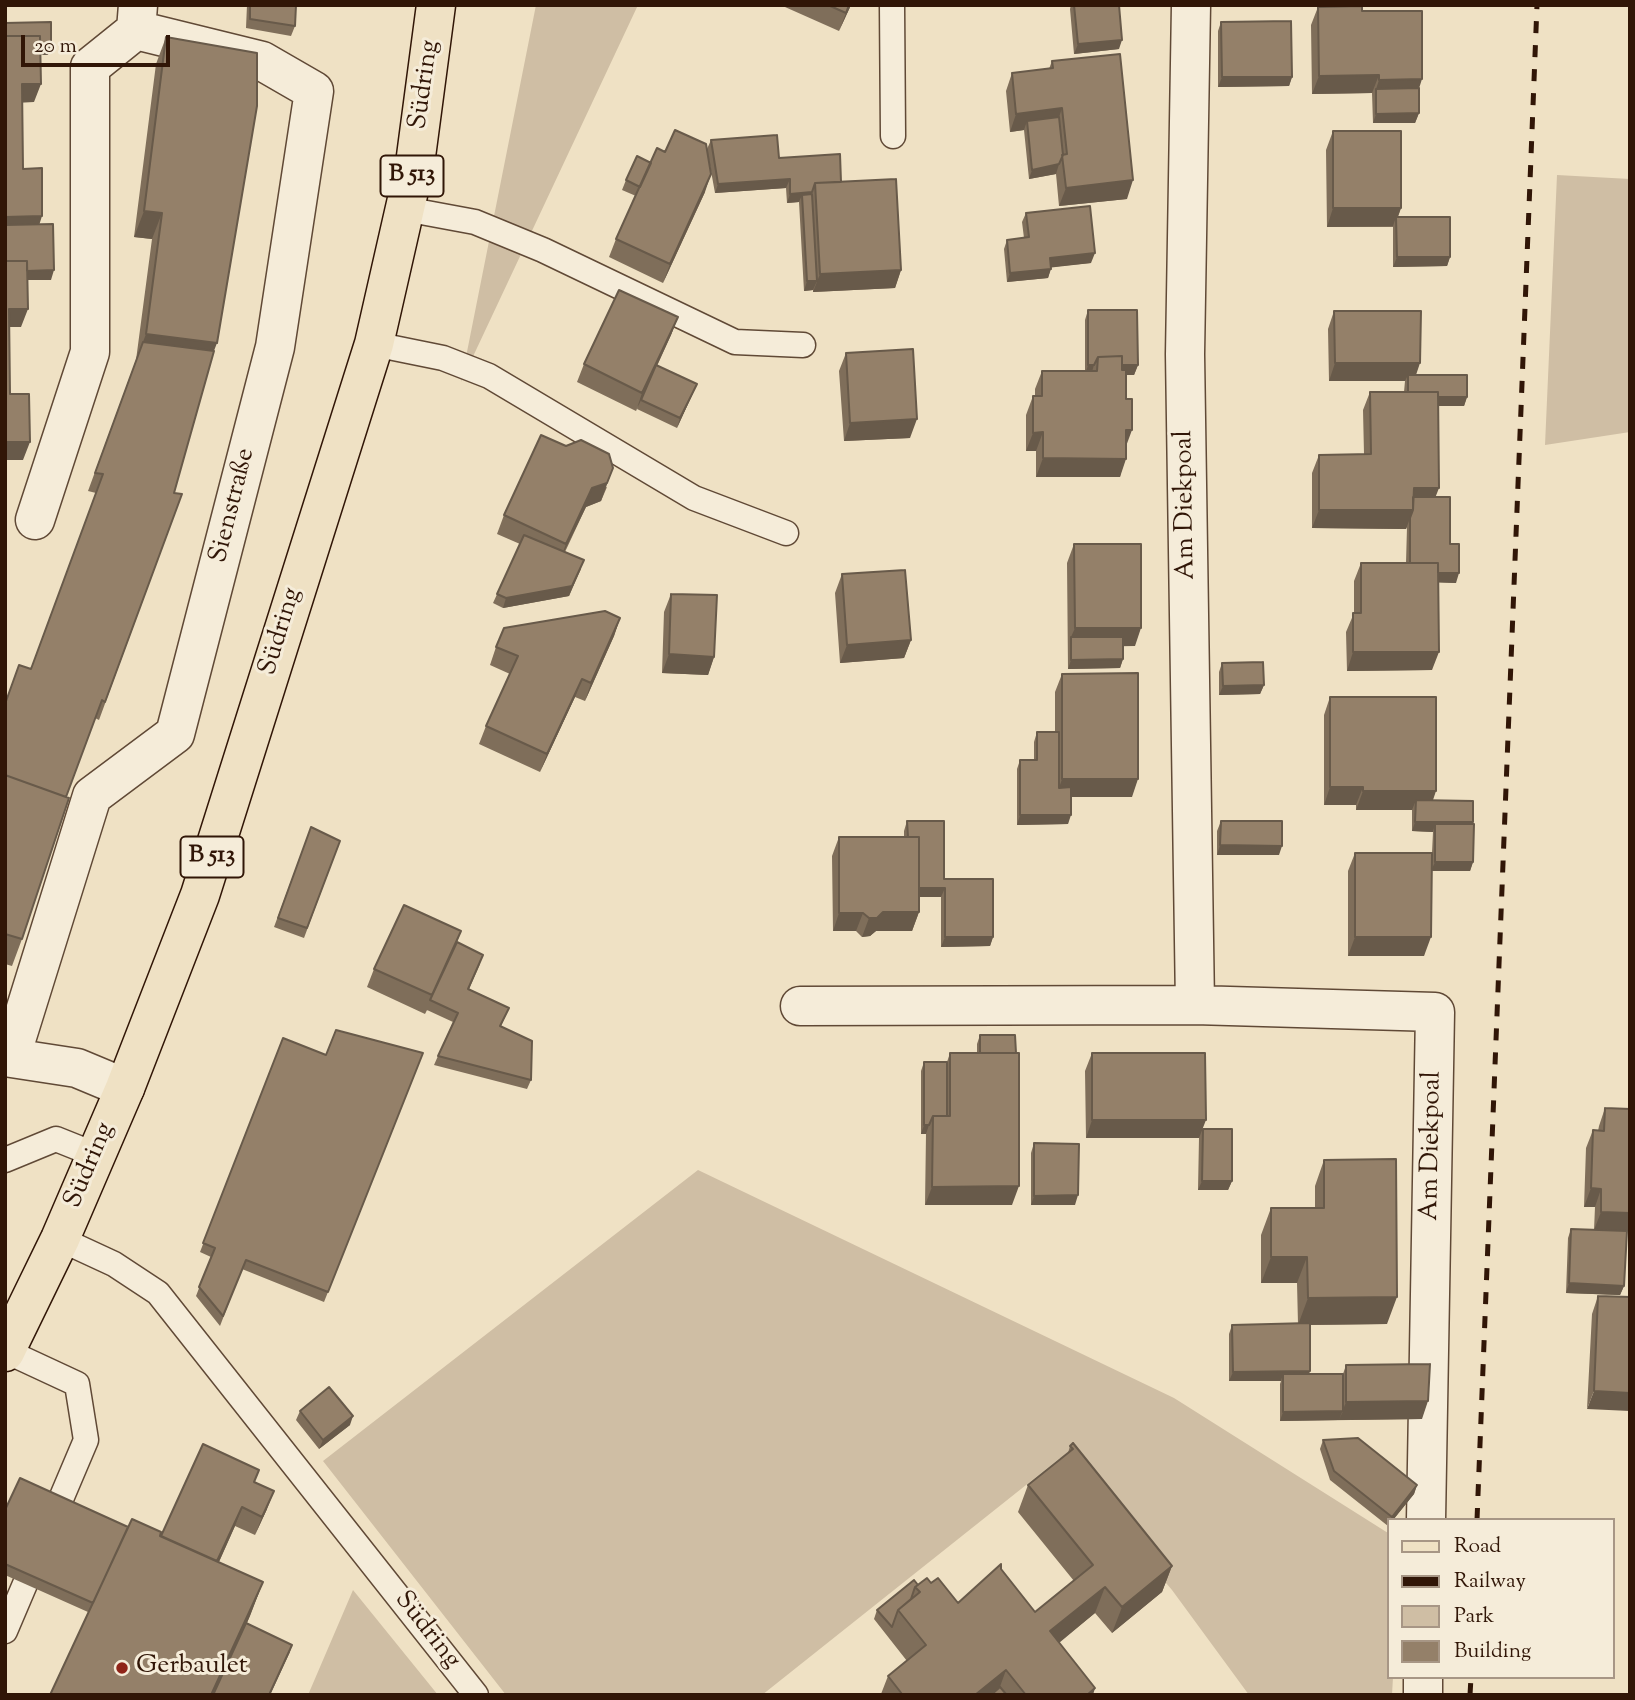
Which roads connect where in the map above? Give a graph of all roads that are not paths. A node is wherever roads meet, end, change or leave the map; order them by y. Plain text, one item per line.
1 (436, 5) edge
2 (892, 5) edge
3 (1191, 5) edge
4 (137, 17) edge
5 (893, 136) dead end
6 (405, 209) junction
7 (373, 344) junction
8 (803, 345) dead end
9 (35, 520) dead end
10 (786, 533) dead end
11 (1195, 1005) junction
12 (800, 1006) dead end
13 (8, 1056) edge
14 (125, 1088) junction
15 (96, 1154) junction
16 (5, 1160) edge
17 (60, 1239) junction
18 (6, 1352) edge
19 (58, 1506) edge
20 (1426, 1518) edge
21 (25, 1584) edge
22 (5, 1631) edge
23 (476, 1695) edge

1 - 6 main road, Südring / B 513
2 - 5 lane
3 - 11 street, Am Diekpoal
4 - 9 street, Sienstraße
4 - 13 street, Sienstraße
6 - 7 main road, Südring / B 513
6 - 8 lane
7 - 10 lane
7 - 14 main road, Südring / B 513
11 - 12 street, Am Diekpoal
11 - 20 street, Am Diekpoal
13 - 14 street
14 - 15 main road, Südring / B 513
15 - 16 lane
15 - 17 main road, Südring / B 513
17 - 18 main road, Südring / B 513
17 - 23 lane, Südring
18 - 19 lane
21 - 22 lane

